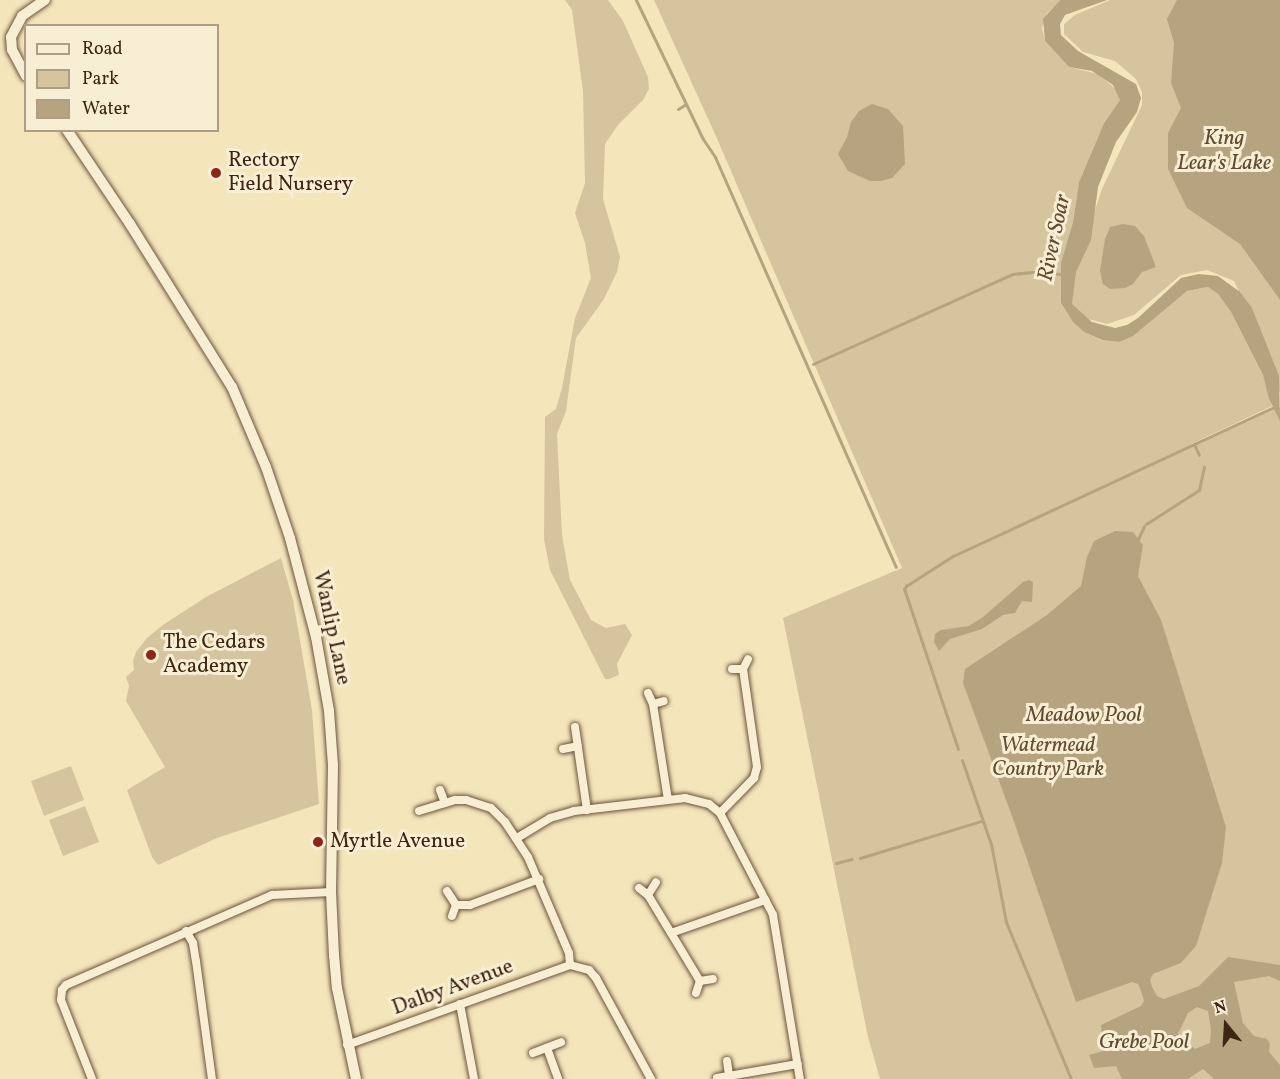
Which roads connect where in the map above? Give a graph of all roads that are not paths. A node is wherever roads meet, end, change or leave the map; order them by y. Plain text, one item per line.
1 (45, 0) edge
2 (24, 72) edge
3 (68, 132) edge
4 (748, 659) dead end
5 (732, 669) dead end
6 (743, 669) junction
7 (648, 693) dead end
8 (664, 701) dead end
9 (653, 704) junction
10 (575, 727) dead end
11 (578, 746) junction
12 (563, 749) dead end
13 (440, 790) dead end
14 (668, 800) junction
15 (445, 803) junction
16 (588, 810) junction
17 (419, 812) dead end
18 (720, 813) junction
19 (517, 838) junction
20 (538, 879) junction
21 (656, 882) dead end
22 (639, 888) dead end
23 (447, 891) dead end
24 (331, 892) junction
25 (648, 895) junction
26 (765, 900) junction
27 (456, 905) junction
28 (452, 916) dead end
29 (186, 931) junction
30 (671, 933) junction
31 (570, 965) junction
32 (713, 979) dead end
33 (700, 981) junction
34 (696, 993) dead end
35 (460, 1004) junction
36 (561, 1042) dead end
37 (347, 1045) junction
38 (547, 1048) junction
39 (533, 1053) dead end
40 (727, 1061) dead end
41 (798, 1064) junction
42 (729, 1076) junction
43 (717, 1078) edge
44 (92, 1079) edge
45 (212, 1079) edge
46 (356, 1079) edge
47 (474, 1079) edge
48 (558, 1079) edge
49 (651, 1079) edge
50 (800, 1079) edge

1 - 2 street
3 - 24 street, Wanlip Lane
4 - 6 street
5 - 6 street
6 - 18 street
7 - 9 street
8 - 9 street
9 - 14 street
10 - 11 street
11 - 12 street
11 - 16 street
13 - 15 street
14 - 16 street
14 - 18 street
15 - 17 street
15 - 19 street
16 - 19 street
18 - 26 street
19 - 20 street
20 - 27 street
20 - 31 street
21 - 25 street
22 - 25 street
23 - 27 street
24 - 29 street
24 - 37 street, Wanlip Lane
25 - 30 street
26 - 30 street
26 - 41 street
27 - 28 street
29 - 44 street
29 - 45 street
30 - 33 street
31 - 35 street, Dalby Avenue
31 - 49 street
32 - 33 street
33 - 34 street
35 - 37 street, Dalby Avenue
35 - 47 street
36 - 38 street
37 - 46 street, Wanlip Lane
38 - 39 street
38 - 48 street
40 - 42 street
41 - 42 street
41 - 50 street
42 - 43 street

